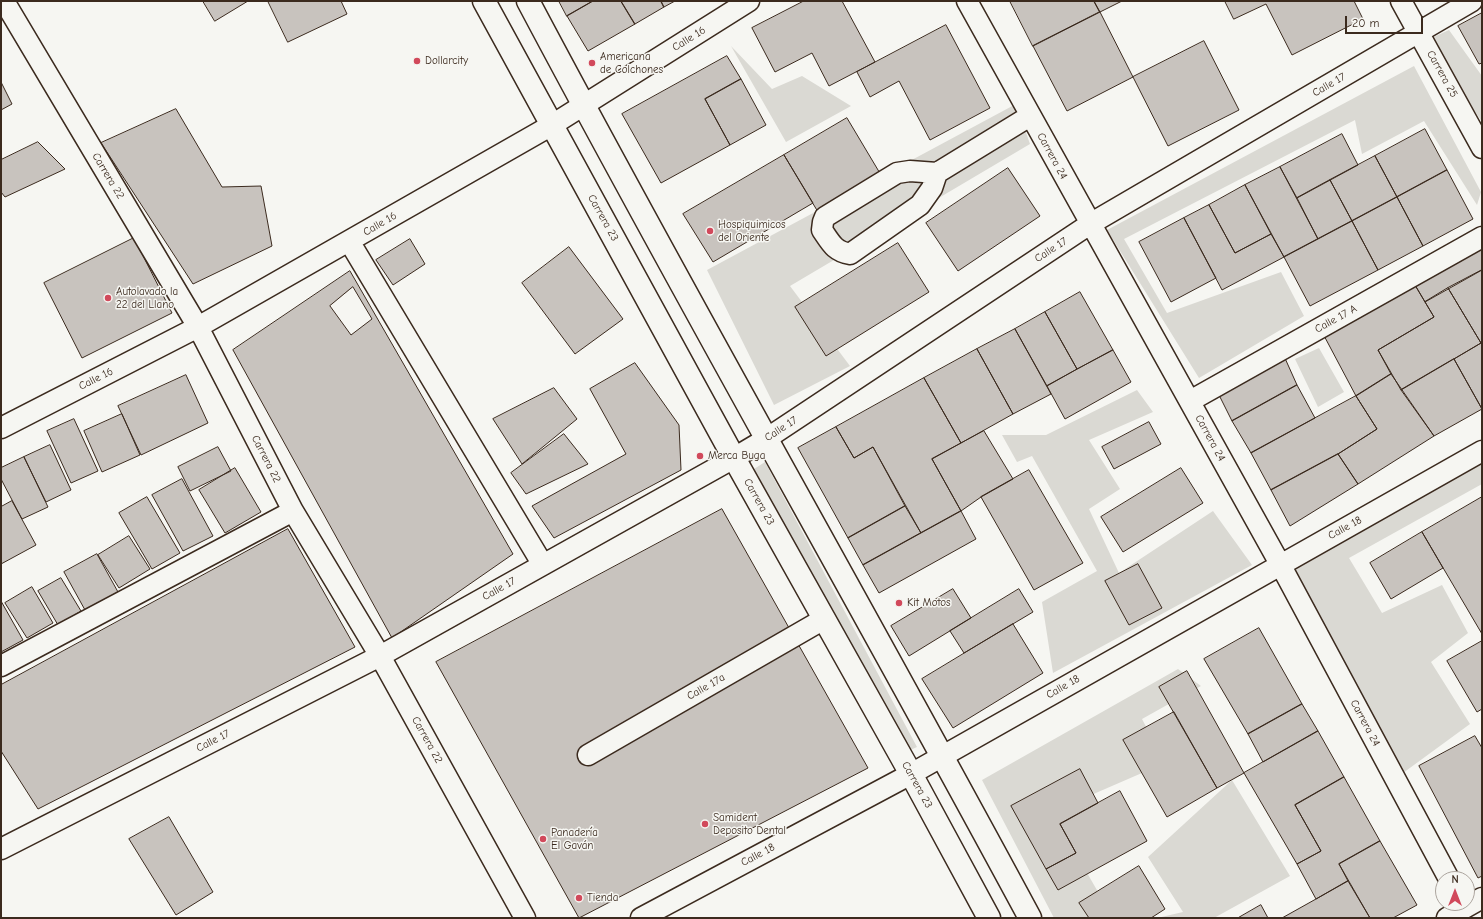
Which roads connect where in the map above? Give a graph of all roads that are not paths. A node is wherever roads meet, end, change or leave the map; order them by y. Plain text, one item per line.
1 (4, 1) edge
2 (484, 1) edge
3 (528, 1) edge
4 (749, 1) edge
5 (967, 1) edge
6 (1401, 1) edge
7 (1472, 1) edge
8 (1418, 32) junction
9 (583, 106) junction
10 (1030, 116) junction
11 (552, 125) junction
12 (1482, 148) edge
13 (937, 173) junction
14 (1090, 224) junction
15 (1482, 237) edge
16 (349, 241) junction
17 (198, 327) junction
18 (1190, 400) junction
19 (1, 428) edge
20 (766, 439) junction
21 (1482, 451) edge
22 (734, 458) junction
23 (293, 511) junction
24 (1280, 564) junction
25 (543, 565) junction
26 (824, 619) junction
27 (380, 656) junction
28 (1, 666) edge
29 (588, 755) dead end
30 (943, 756) junction
31 (911, 774) junction
32 (1, 849) edge
33 (1444, 871) edge
34 (1482, 898) edge
35 (1461, 912) edge
36 (525, 918) edge
37 (641, 918) edge
38 (989, 918) edge
39 (1030, 918) edge

1 - 17 street, Carrera 22
2 - 11 street, Carrera 23
3 - 9 street
4 - 9 street, Calle 16
5 - 10 street, Carrera 24
6 - 8 street, Carrera 25
7 - 8 street, Calle 17
8 - 12 street, Carrera 25
8 - 14 street, Calle 17
9 - 11 street, Calle 16
9 - 20 street
10 - 13 street
10 - 14 street, Carrera 24
11 - 16 street, Calle 16
11 - 22 street, Carrera 23
13 - 13 street
14 - 18 street, Carrera 24
14 - 20 street, Calle 17
15 - 18 street, Calle 17 A
16 - 17 street, Calle 16
16 - 25 street
17 - 19 street, Calle 16
17 - 23 street, Carrera 22
18 - 24 street, Carrera 24
20 - 22 street, Calle 17
20 - 30 street
21 - 24 street, Calle 18
22 - 25 street, Calle 17
22 - 26 street, Carrera 23
23 - 27 street, Carrera 22
23 - 28 street
24 - 30 street, Calle 18
24 - 33 street, Carrera 24
25 - 27 street, Calle 17
26 - 29 street, Calle 17a
26 - 31 street, Carrera 23
27 - 32 street, Calle 17
27 - 36 street, Carrera 22
30 - 31 street, Calle 18
30 - 39 street
31 - 37 street, Calle 18
31 - 38 street, Carrera 23
34 - 35 street

